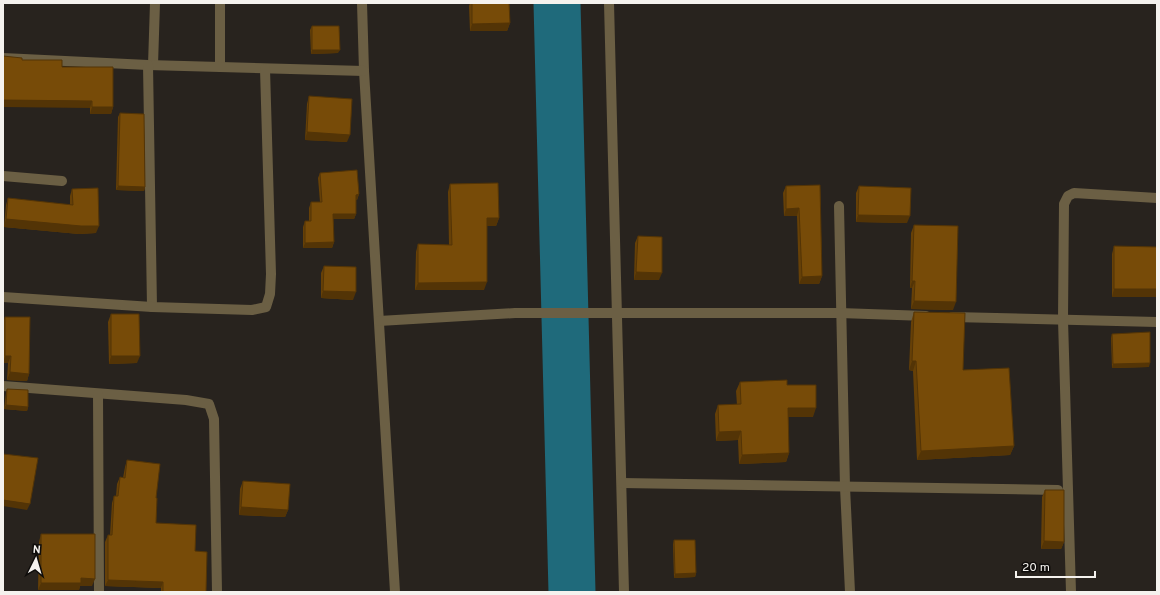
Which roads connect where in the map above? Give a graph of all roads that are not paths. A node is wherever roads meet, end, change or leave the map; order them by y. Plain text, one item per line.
1 (155, 3) edge
2 (220, 3) edge
3 (362, 3) edge
4 (609, 3) edge
5 (3, 58) edge
6 (150, 65) junction
7 (220, 67) junction
8 (265, 68) junction
9 (364, 71) junction
10 (3, 176) edge
11 (62, 181) dead end
12 (1157, 198) edge
13 (839, 206) dead end
14 (3, 297) edge
15 (152, 307) junction
16 (617, 313) junction
17 (840, 313) junction
18 (1063, 320) junction
19 (379, 321) junction
20 (1157, 322) edge
21 (3, 386) edge
22 (98, 394) junction
23 (622, 483) junction
24 (845, 487) junction
25 (1068, 491) junction
26 (99, 592) edge
27 (218, 592) edge
28 (395, 592) edge
29 (624, 592) edge
30 (850, 592) edge
31 (1070, 592) edge

1 - 6 street
2 - 7 street
3 - 9 street
4 - 16 street
5 - 6 street
6 - 7 street
6 - 15 street
7 - 8 street
8 - 9 street
8 - 15 street
9 - 19 street
10 - 11 street
12 - 18 street
13 - 17 street
14 - 15 street
16 - 17 street
16 - 19 street
16 - 23 street
17 - 18 street
17 - 24 street
18 - 20 street
18 - 25 street
19 - 28 street
21 - 22 street
22 - 26 street
22 - 27 street
23 - 24 street
23 - 29 street
24 - 25 street
24 - 30 street
25 - 31 street

